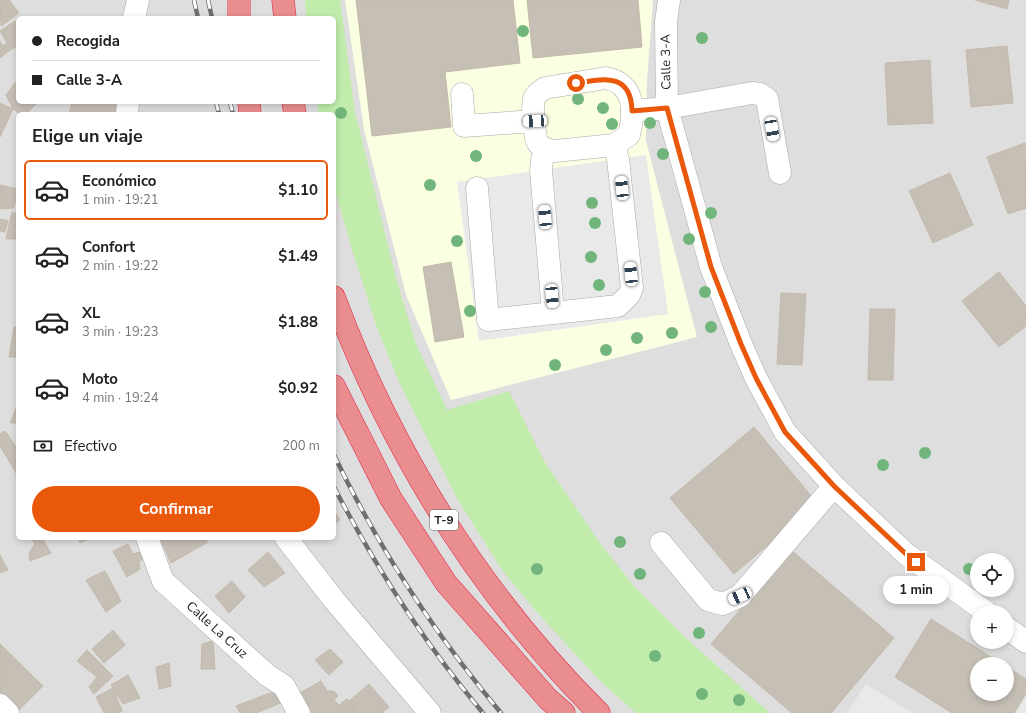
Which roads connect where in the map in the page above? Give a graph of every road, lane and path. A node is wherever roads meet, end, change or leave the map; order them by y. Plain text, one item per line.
1 (138, 0) edge
2 (239, 0) edge
3 (283, 0) edge
4 (669, 0) edge
5 (134, 16) edge
6 (239, 16) edge
7 (285, 16) edge
8 (462, 94) dead end
9 (667, 108) junction
10 (632, 111) junction
11 (535, 121) junction
12 (614, 145) junction
13 (546, 150) junction
14 (780, 173) dead end
15 (476, 188) dead end
16 (336, 302) edge
17 (553, 312) junction
18 (336, 390) edge
19 (834, 486) junction
20 (148, 540) edge
21 (288, 540) edge
22 (661, 543) dead end
23 (976, 605) edge
24 (1014, 633) edge
25 (1026, 642) edge
26 (0, 705) edge
27 (8, 713) edge
28 (299, 713) edge
29 (430, 713) edge
30 (564, 713) edge
31 (599, 713) edge

1 - 5 street
2 - 6 highway
3 - 7 highway
4 - 9 street, Calle 3-A
8 - 11 street
9 - 10 street
9 - 14 street
9 - 19 street, Calle 3-A
10 - 11 street
10 - 12 street
11 - 13 street
12 - 13 street
12 - 17 street
13 - 17 street
15 - 17 street
16 - 31 highway, T-9
18 - 30 highway, T-9
19 - 22 street
19 - 23 street, Calle 3-A
20 - 28 street, Calle La Cruz
21 - 29 street
24 - 25 street
26 - 27 street

